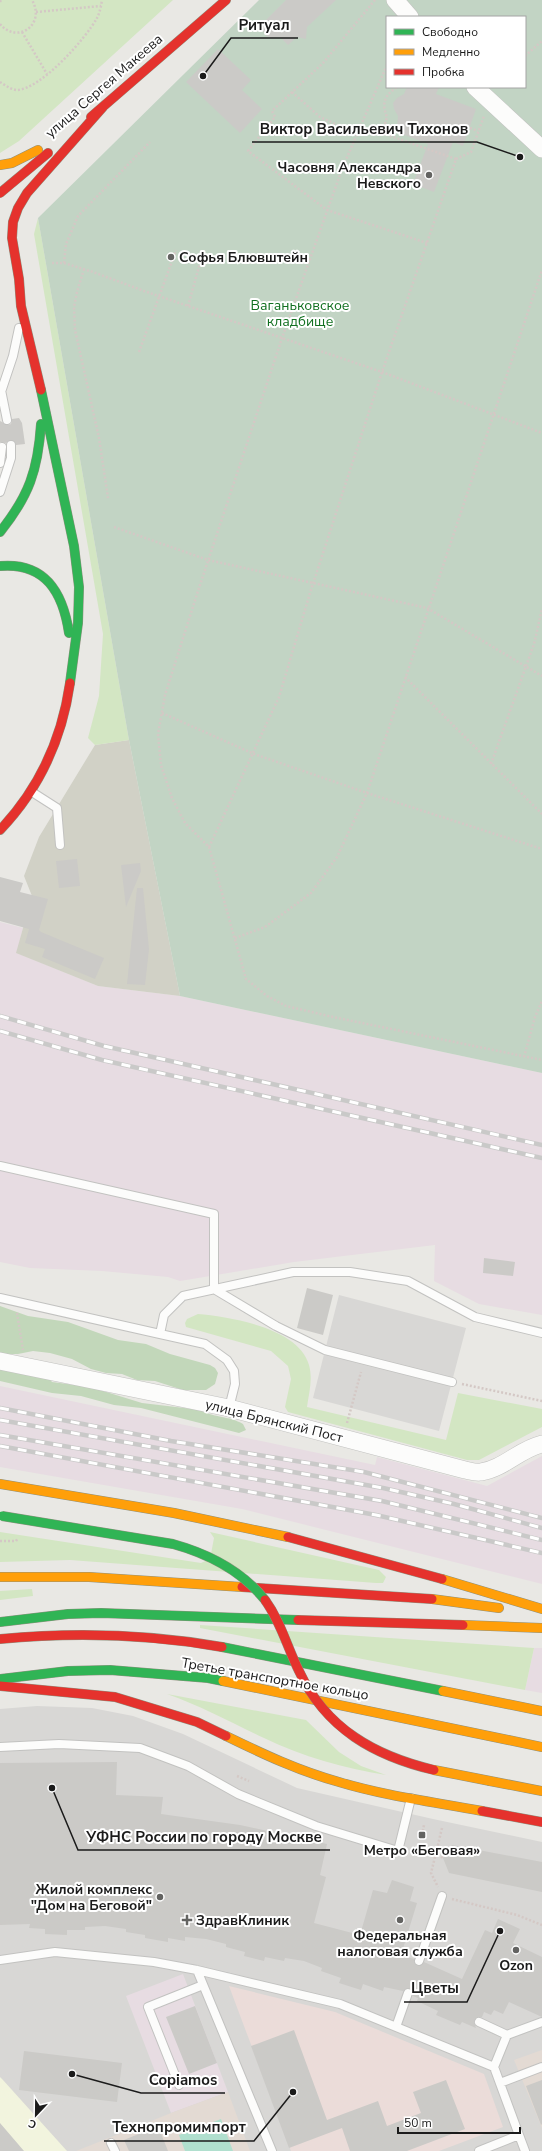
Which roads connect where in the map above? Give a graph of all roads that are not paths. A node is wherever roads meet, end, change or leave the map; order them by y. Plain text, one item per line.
1 (226, 0) edge
2 (395, 0) edge
3 (409, 16) edge
4 (476, 88) edge
5 (103, 107) junction
6 (71, 128) dead end
7 (45, 145) dead end
8 (542, 149) edge
9 (0, 165) edge
10 (0, 193) edge
11 (10, 283) dead end
12 (21, 306) junction
13 (1, 392) edge
14 (43, 397) junction
15 (7, 420) dead end
16 (11, 445) dead end
17 (2, 447) dead end
18 (0, 463) edge
19 (0, 492) edge
20 (0, 532) edge
21 (0, 566) edge
22 (73, 662) junction
23 (32, 792) junction
24 (0, 830) edge
25 (60, 845) dead end
26 (0, 1166) edge
27 (214, 1288) junction
28 (0, 1298) edge
29 (542, 1333) edge
30 (160, 1334) junction
31 (0, 1360) edge
32 (452, 1382) road end
33 (229, 1408) junction
34 (542, 1444) edge
35 (0, 1484) edge
36 (1, 1516) edge
37 (0, 1577) edge
38 (542, 1609) edge
39 (542, 1614) edge
40 (0, 1622) edge
41 (542, 1628) edge
42 (0, 1639) edge
43 (0, 1679) edge
44 (0, 1686) edge
45 (542, 1711) edge
46 (0, 1747) edge
47 (542, 1747) edge
48 (542, 1791) edge
49 (411, 1798) junction
50 (542, 1822) edge
51 (442, 1896) road end
52 (0, 1960) edge
53 (420, 1961) dead end
54 (197, 1970) junction
55 (203, 1985) junction
56 (408, 1994) dead end
57 (479, 2022) dead end
58 (542, 2022) edge
59 (396, 2027) junction
60 (507, 2035) junction
61 (494, 2067) junction
62 (542, 2067) edge
63 (500, 2083) junction
64 (179, 2085) dead end
65 (519, 2135) junction
66 (111, 2143) dead end
67 (115, 2151) edge
68 (272, 2151) edge
69 (479, 2151) edge
70 (525, 2151) edge

1 - 5 main road, улица Сергея Макеева
2 - 3 street
4 - 8 street
5 - 6 main road
5 - 10 main road, улица Сергея Макеева
5 - 12 main road
7 - 9 main road
11 - 12 main road
12 - 13 lane
12 - 14 main road
13 - 15 lane
14 - 20 main road
14 - 22 main road
16 - 19 lane
17 - 18 lane
21 - 22 main road
22 - 23 main road
23 - 24 main road
23 - 25 lane
26 - 27 lane
27 - 29 lane
27 - 30 lane
27 - 32 lane
28 - 30 lane
30 - 33 lane
31 - 33 street, улица Брянский Пост
33 - 34 street, улица Брянский Пост
35 - 38 main road
36 - 48 main road, bridge
37 - 39 main road
40 - 41 main road
42 - 45 main road, Третье транспортное кольцо
43 - 47 main road, Третье транспортное кольцо
44 - 49 main road
46 - 49 lane
49 - 50 main road
51 - 53 lane
52 - 54 lane
54 - 55 lane
54 - 59 lane
55 - 64 lane
55 - 68 lane
56 - 59 lane
57 - 60 lane
58 - 60 lane
59 - 61 lane
60 - 61 lane
61 - 63 lane
62 - 63 lane
63 - 65 lane
65 - 69 lane
65 - 70 lane
66 - 67 lane

